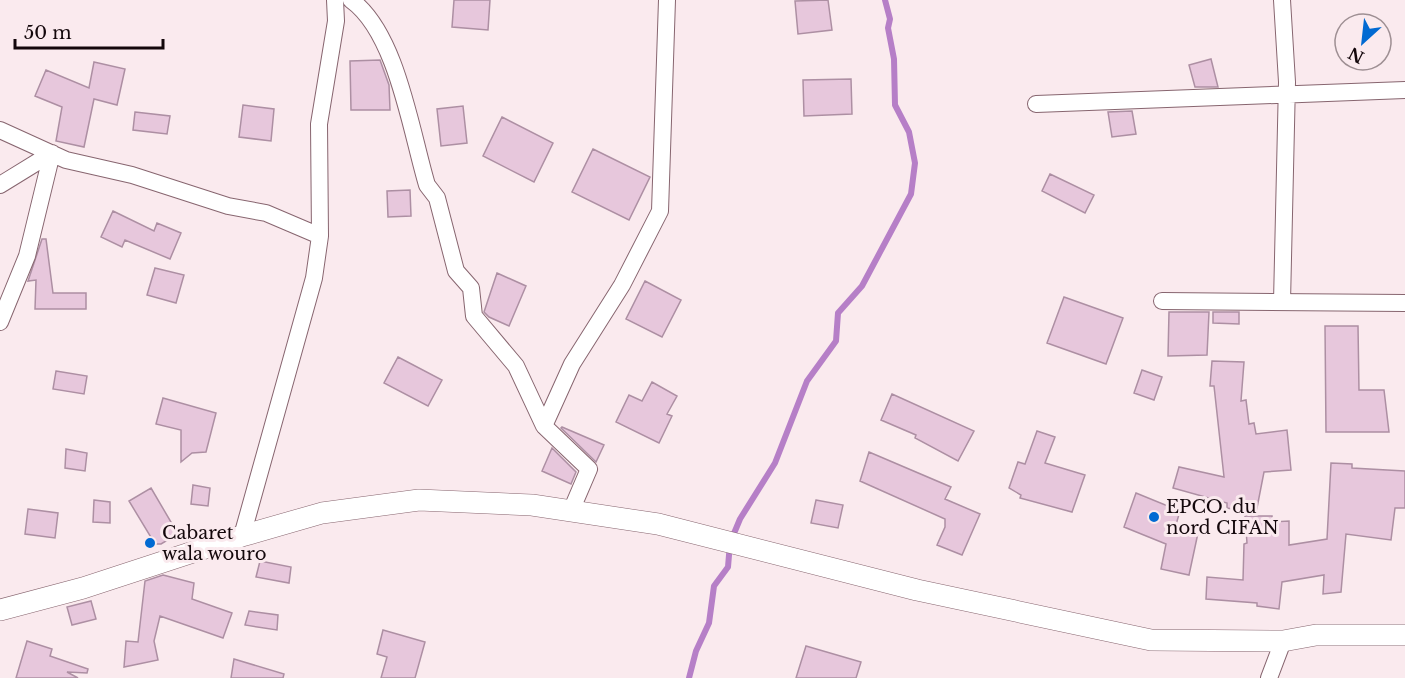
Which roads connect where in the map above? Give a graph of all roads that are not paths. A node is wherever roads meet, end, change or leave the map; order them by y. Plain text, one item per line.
1 (335, 0) edge
2 (351, 0) edge
3 (667, 0) edge
4 (1282, 0) edge
5 (1405, 90) edge
6 (1287, 95) junction
7 (1036, 104) dead end
8 (0, 130) edge
9 (52, 153) junction
10 (0, 184) edge
11 (320, 236) junction
12 (1162, 301) dead end
13 (1282, 302) junction
14 (1405, 303) edge
15 (0, 322) edge
16 (544, 426) junction
17 (571, 511) junction
18 (242, 536) junction
19 (0, 610) edge
20 (1405, 635) edge
21 (1283, 640) junction
22 (1269, 678) edge

1 - 11 street
2 - 16 street
3 - 16 street
4 - 6 street
5 - 6 street
6 - 7 street
6 - 13 street
8 - 9 street
9 - 10 street
9 - 11 street
9 - 15 street
11 - 18 street
12 - 13 street
13 - 14 street
16 - 17 street
17 - 18 street
17 - 21 street
18 - 19 street
20 - 21 street
21 - 22 street

